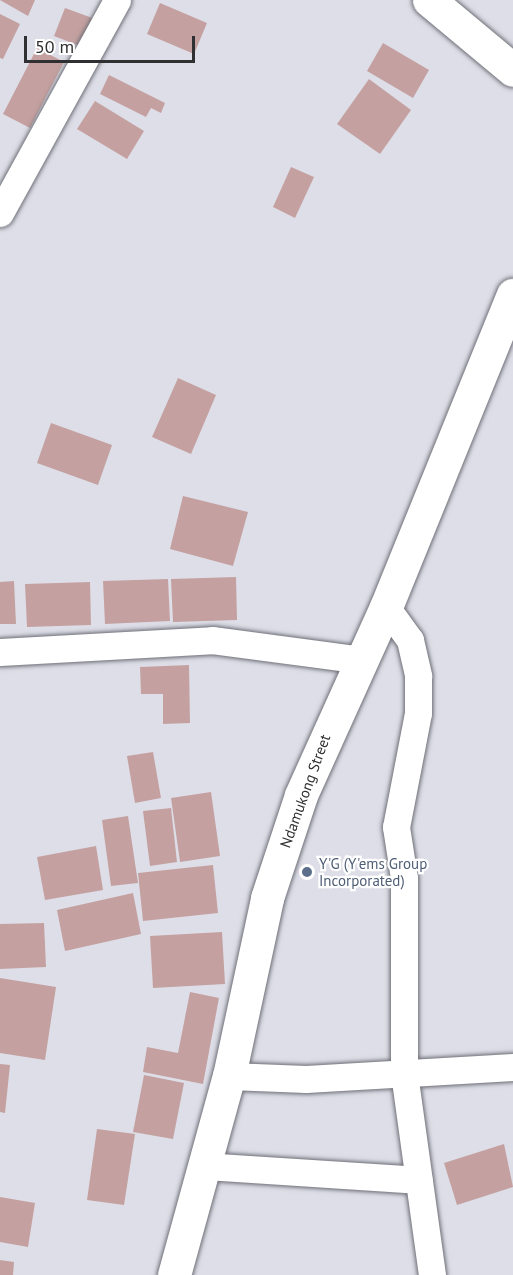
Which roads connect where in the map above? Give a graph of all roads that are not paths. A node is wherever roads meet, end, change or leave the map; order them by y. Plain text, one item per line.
1 (117, 0) edge
2 (429, 0) edge
3 (513, 70) edge
4 (0, 213) edge
5 (513, 295) edge
6 (386, 607) junction
7 (0, 652) edge
8 (362, 660) junction
9 (513, 1067) edge
10 (404, 1073) junction
11 (229, 1076) junction
12 (204, 1166) junction
13 (419, 1180) junction
14 (174, 1275) edge
15 (432, 1275) edge

1 - 4 street
2 - 3 main road
5 - 6 main road, Ndamukong Street
6 - 8 main road, Ndamukong Street
6 - 10 street
7 - 8 street
8 - 11 main road, Ndamukong Street
9 - 10 street
10 - 11 street
10 - 13 street
11 - 12 main road, Ndamukong Street
12 - 13 street
12 - 14 main road, Ndamukong Street
13 - 15 street

